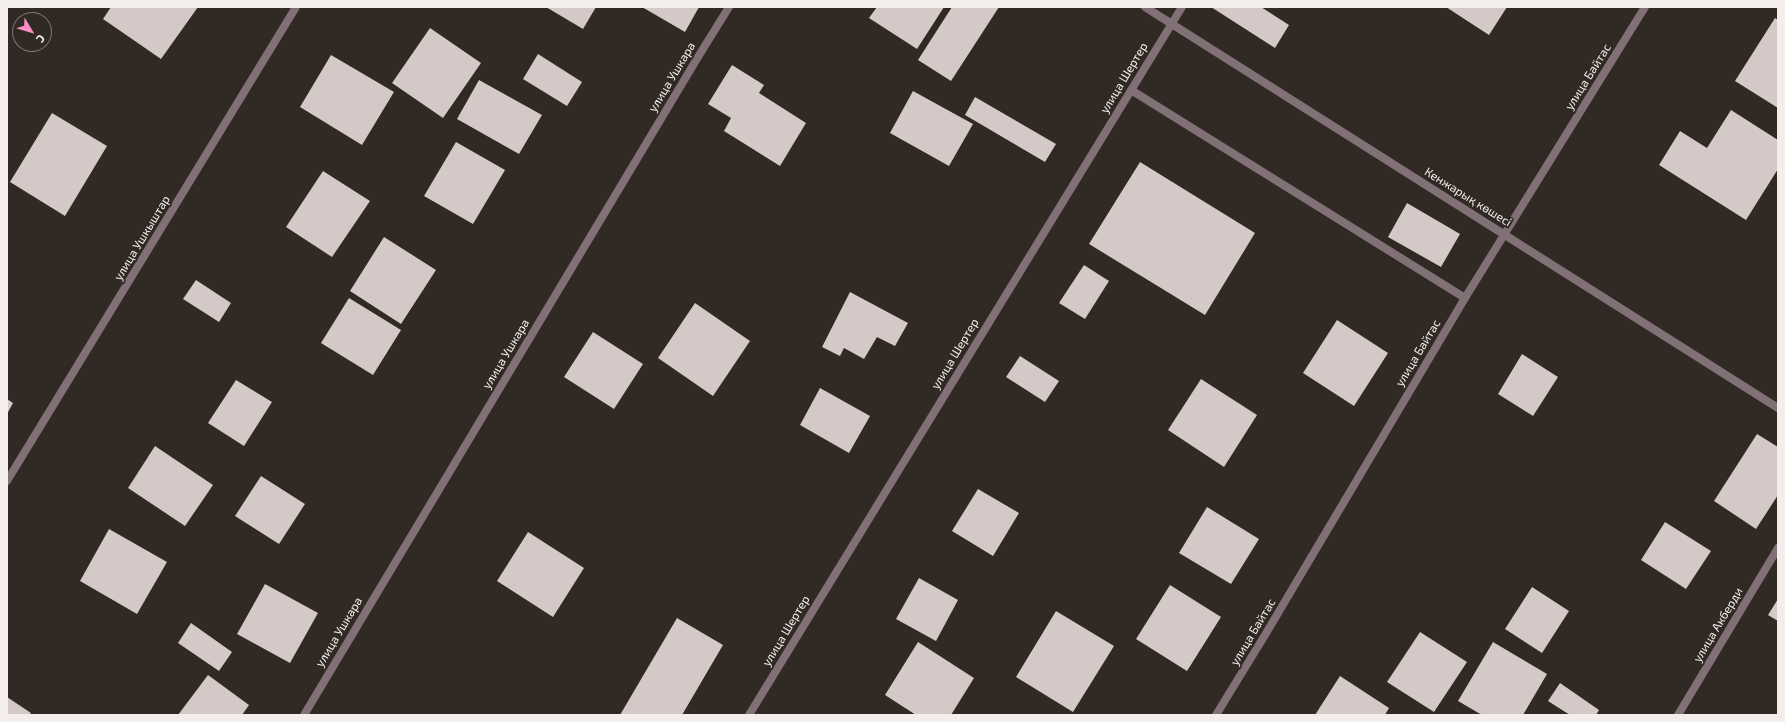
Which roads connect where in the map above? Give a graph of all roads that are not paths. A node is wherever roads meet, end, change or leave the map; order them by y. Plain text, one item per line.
1 (296, 7) edge
2 (730, 7) edge
3 (1145, 7) edge
4 (1182, 7) edge
5 (1646, 7) edge
6 (1171, 24) junction
7 (1131, 90) junction
8 (1504, 234) junction
9 (1465, 298) junction
10 (1778, 408) edge
11 (7, 481) edge
12 (1778, 548) edge
13 (304, 715) edge
14 (749, 715) edge
15 (1216, 715) edge
16 (1678, 715) edge

1 - 11 street, улица Ушкыштар
2 - 13 street, улица Ушкара
3 - 6 street, Кенжарық көшесі
4 - 6 street, улица Шертер
5 - 8 street, улица Байтас
6 - 7 street, улица Шертер
6 - 8 street, Кенжарық көшесі
7 - 9 street
7 - 14 street, улица Шертер
8 - 9 street, улица Байтас
8 - 10 street, Кенжарық көшесі
9 - 15 street, улица Байтас
12 - 16 street, улица Акберди

